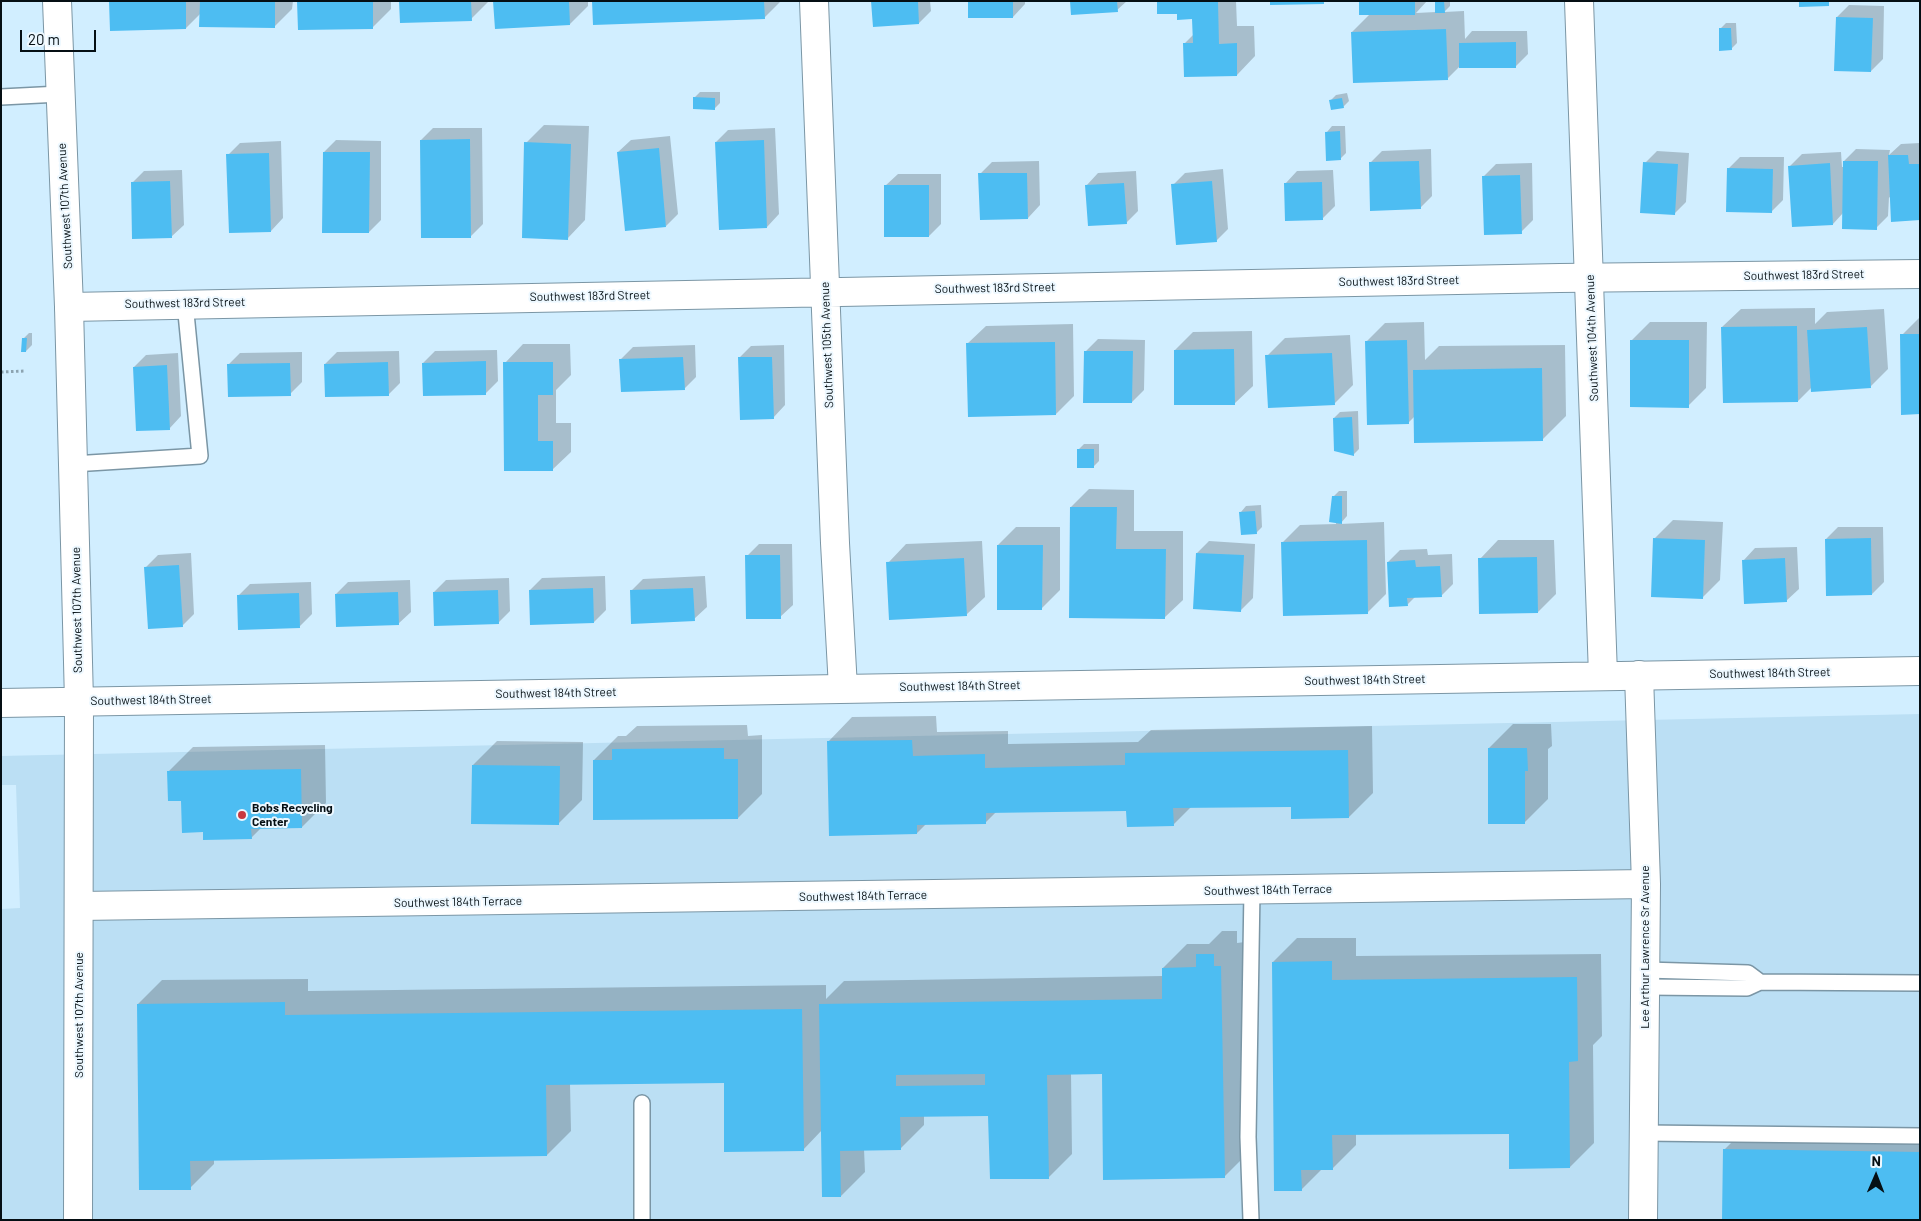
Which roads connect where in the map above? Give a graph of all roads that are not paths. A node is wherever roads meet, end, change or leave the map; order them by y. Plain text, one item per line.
1 (57, 1) edge
2 (814, 1) edge
3 (1579, 1) edge
4 (60, 94) junction
5 (1, 97) edge
6 (1920, 274) edge
7 (1590, 278) junction
8 (825, 291) junction
9 (185, 303) junction
10 (69, 307) junction
11 (73, 464) junction
12 (1920, 671) edge
13 (1603, 675) junction
14 (1639, 675) junction
15 (843, 688) junction
16 (79, 701) junction
17 (1, 702) edge
18 (1646, 884) junction
19 (1252, 890) junction
20 (79, 906) junction
21 (1646, 979) junction
22 (1920, 984) edge
23 (642, 1103) dead end
24 (1643, 1133) junction
25 (1920, 1136) edge
26 (78, 1220) edge
27 (642, 1220) edge
28 (1251, 1220) edge
29 (1643, 1220) edge

1 - 4 street, Southwest 107th Avenue
2 - 8 street, Southwest 105th Avenue
3 - 7 street, Southwest 104th Avenue
4 - 5 lane
4 - 10 street, Southwest 107th Avenue
6 - 7 street, Southwest 183rd Street
7 - 8 street, Southwest 183rd Street
7 - 13 street, Southwest 104th Avenue
8 - 9 street, Southwest 183rd Street
8 - 15 street, Southwest 105th Avenue
9 - 10 street, Southwest 183rd Street
9 - 11 lane
10 - 11 street, Southwest 107th Avenue
11 - 16 street, Southwest 107th Avenue
12 - 14 street, Southwest 184th Street
13 - 14 street, Southwest 184th Street
13 - 15 street, Southwest 184th Street
14 - 18 street, Lee Arthur Lawrence Sr Avenue
15 - 16 street, Southwest 184th Street
16 - 17 street, Southwest 184th Street
16 - 20 street, Southwest 107th Avenue
18 - 19 street, Southwest 184th Terrace
18 - 21 street, Lee Arthur Lawrence Sr Avenue
19 - 20 street, Southwest 184th Terrace
19 - 28 lane
20 - 26 street, Southwest 107th Avenue
21 - 22 lane
21 - 24 street, Lee Arthur Lawrence Sr Avenue
23 - 27 lane
24 - 25 lane
24 - 29 street, Lee Arthur Lawrence Sr Avenue

